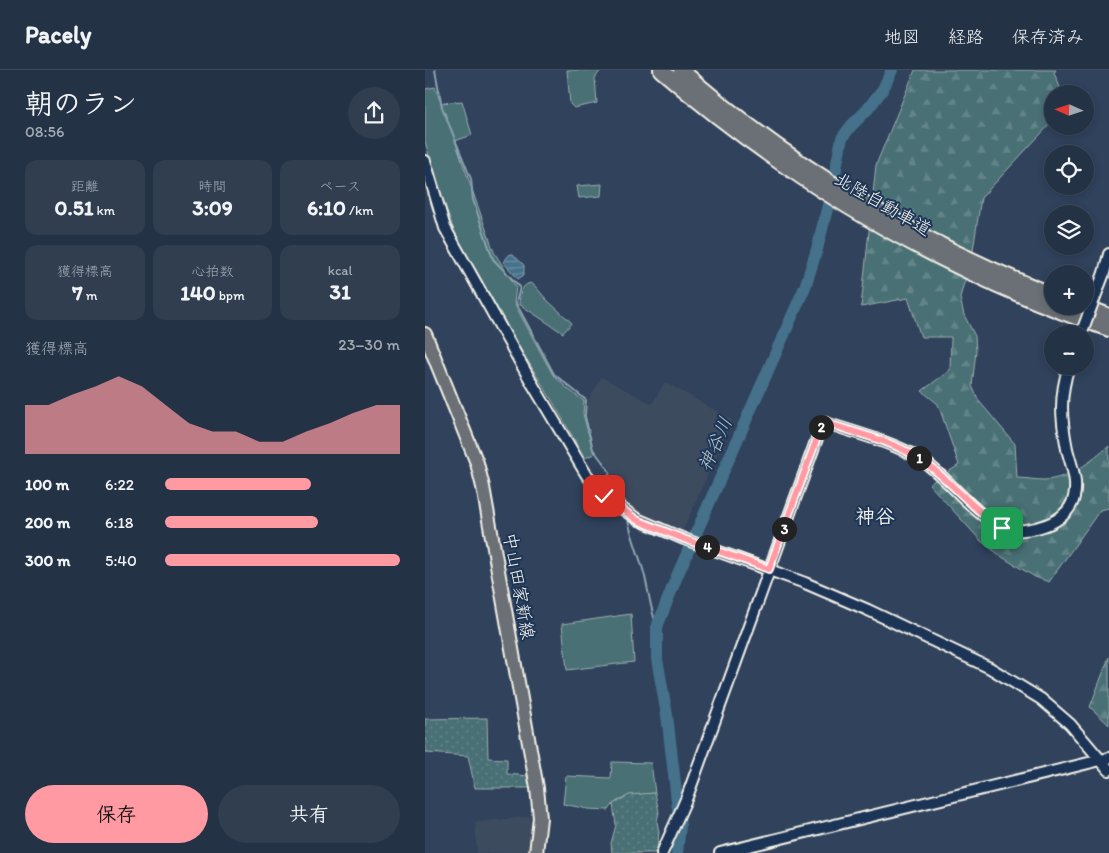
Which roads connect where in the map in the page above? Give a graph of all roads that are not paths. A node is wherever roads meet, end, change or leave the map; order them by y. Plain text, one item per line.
1 (661, 70) edge
2 (681, 70) edge
3 (425, 161) edge
4 (817, 180) junction
5 (860, 207) junction
6 (1109, 254) edge
7 (1044, 291) edge
8 (1094, 310) edge
9 (1109, 316) edge
10 (1084, 325) edge
11 (1109, 329) edge
12 (425, 334) edge
13 (1066, 375) edge
14 (769, 569) junction
15 (1105, 759) edge
16 (1109, 770) edge
17 (663, 848) edge
18 (536, 853) edge
19 (720, 853) edge

1 - 4 highway, 北陸自動車道
2 - 4 highway, 北陸自動車道
3 - 14 street
4 - 5 highway, 北陸自動車道
5 - 7 highway, 北陸自動車道
5 - 11 highway, 北陸自動車道
6 - 10 street, bridge
8 - 9 highway
12 - 18 main road, 中山田家新線
13 - 14 street
14 - 15 street
14 - 17 street
15 - 16 street
15 - 19 street

